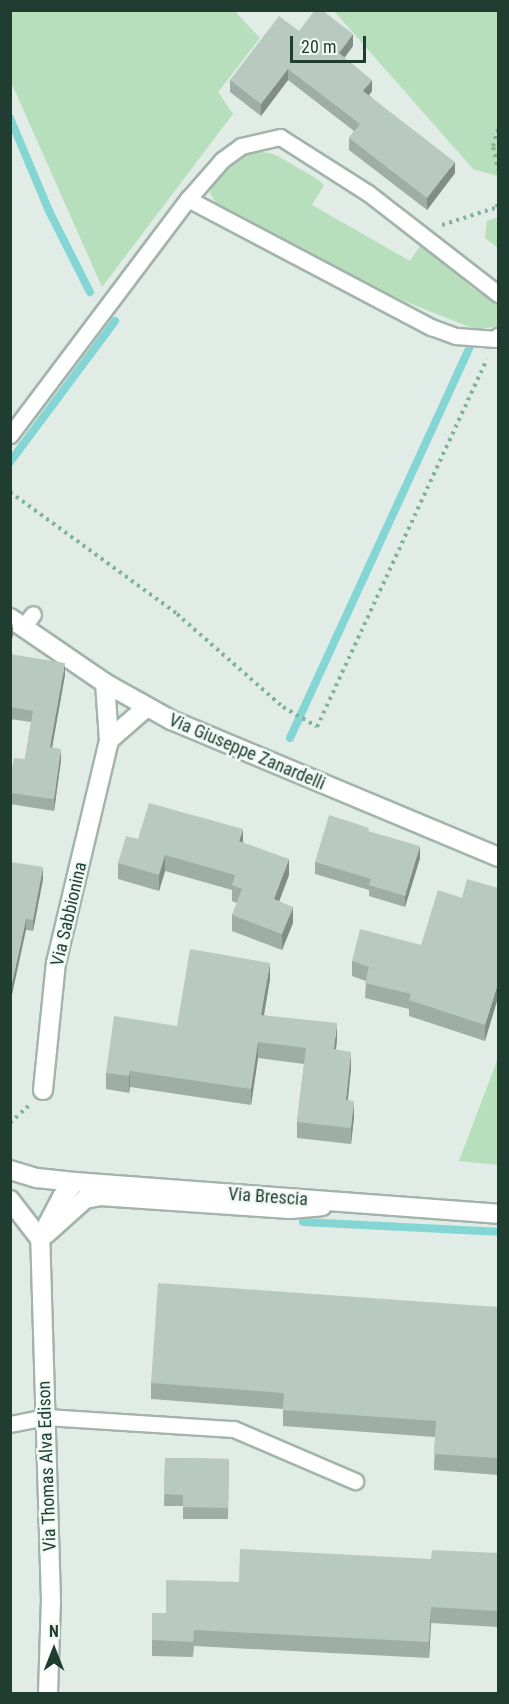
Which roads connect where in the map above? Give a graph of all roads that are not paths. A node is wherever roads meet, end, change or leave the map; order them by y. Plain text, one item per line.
1 (188, 199) junction
2 (498, 294) edge
3 (497, 337) edge
4 (10, 435) edge
5 (22, 619) edge
6 (105, 683) junction
7 (147, 707) junction
8 (109, 740) junction
9 (498, 857) edge
10 (43, 1090) dead end
11 (10, 1170) edge
12 (37, 1178) junction
13 (75, 1182) junction
14 (10, 1185) edge
15 (10, 1200) edge
16 (346, 1203) junction
17 (498, 1214) edge
18 (40, 1239) junction
19 (46, 1417) junction
20 (10, 1424) edge
21 (356, 1480) dead end
22 (48, 1694) edge

1 - 2 lane
1 - 3 lane
1 - 4 lane
5 - 6 street, Via Giuseppe Zanardelli
6 - 7 street, Via Giuseppe Zanardelli
6 - 8 street, Via Sabbionina
7 - 8 street
7 - 9 street, Via Giuseppe Zanardelli
8 - 10 street, Via Sabbionina
11 - 12 street, Via Brescia
12 - 13 street, Via Brescia
12 - 14 street, Via Brescia
13 - 16 street, Via Brescia
13 - 18 street, Via Thomas Alva Edison
15 - 18 street
16 - 17 street, Via Brescia
16 - 18 street
18 - 19 street, Via Thomas Alva Edison
19 - 20 lane
19 - 21 lane
19 - 22 street, Via Thomas Alva Edison

